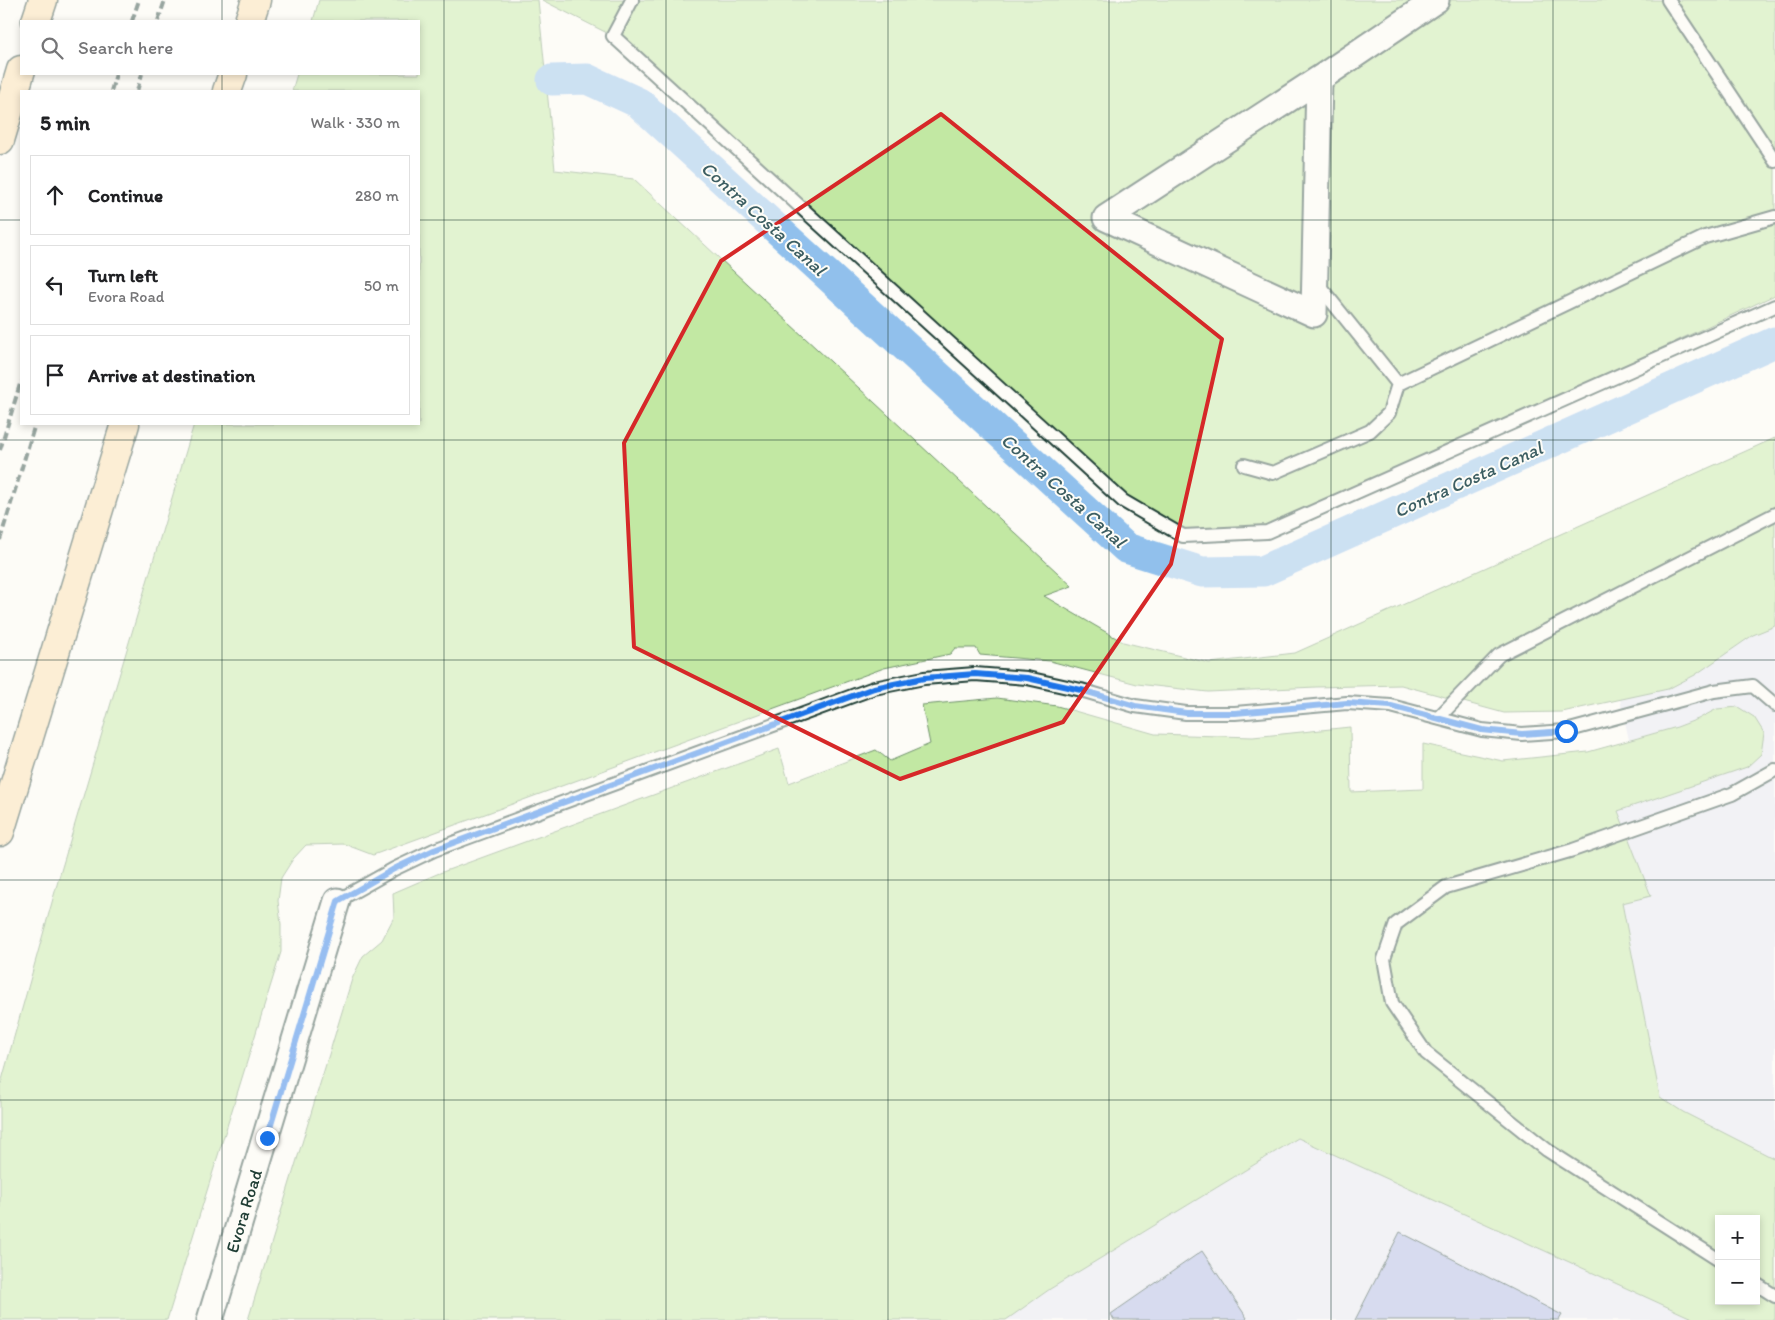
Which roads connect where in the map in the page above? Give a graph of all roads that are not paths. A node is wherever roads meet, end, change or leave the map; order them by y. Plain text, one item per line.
1 (43, 0) edge
2 (256, 0) edge
3 (632, 0) edge
4 (1436, 0) edge
5 (1668, 0) edge
6 (36, 20) edge
7 (249, 20) edge
8 (20, 73) edge
9 (233, 75) edge
10 (1319, 79) junction
11 (228, 90) edge
12 (0, 140) edge
13 (1775, 161) edge
14 (1775, 217) edge
15 (1315, 281) junction
16 (1775, 306) edge
17 (1398, 384) junction
18 (125, 425) edge
19 (1244, 465) dead end
20 (1775, 514) edge
21 (1775, 705) edge
22 (1438, 718) junction
23 (1775, 770) edge
24 (0, 832) edge
25 (338, 901) joint
26 (1715, 1257) edge
27 (1760, 1287) edge
28 (1775, 1296) edge
29 (210, 1320) edge

1 - 6 highway
2 - 7 highway
3 - 16 lane
4 - 10 street
5 - 13 lane
8 - 12 highway
9 - 11 highway
10 - 15 street
10 - 15 street
14 - 17 lane
15 - 17 lane
17 - 19 lane
18 - 24 highway
20 - 22 lane
21 - 22 lane
22 - 25 lane
23 - 26 lane
25 - 29 street, Evora Road
27 - 28 lane

